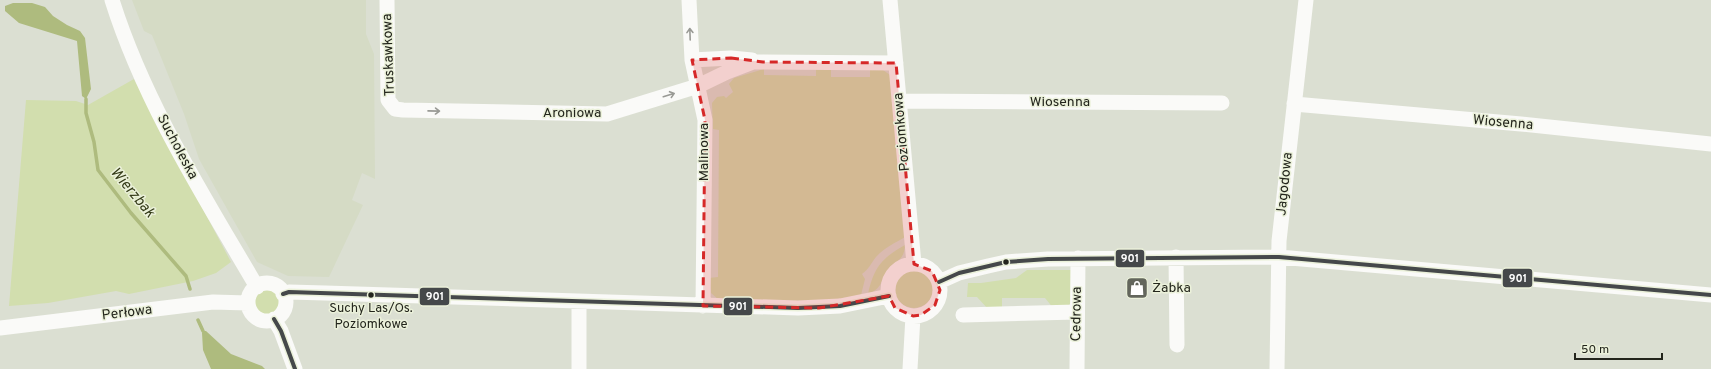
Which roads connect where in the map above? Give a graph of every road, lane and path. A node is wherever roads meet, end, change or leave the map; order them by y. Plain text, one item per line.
1 (112, 0) edge
2 (387, 0) edge
3 (689, 0) edge
4 (890, 0) edge
5 (1306, 0) edge
6 (692, 60) junction
7 (763, 62) junction
8 (896, 63) junction
9 (698, 86) junction
10 (899, 101) junction
11 (1222, 103) dead end
12 (1294, 104) junction
13 (395, 109) joint
14 (1711, 144) edge
15 (1176, 257) junction
16 (1279, 257) junction
17 (1078, 258) junction
18 (914, 264) junction
19 (938, 282) junction
20 (257, 287) junction
21 (283, 294) junction
22 (1711, 295) edge
23 (889, 296) junction
24 (579, 302) junction
25 (248, 303) junction
26 (703, 306) junction
27 (1077, 312) junction
28 (963, 315) dead end
29 (913, 316) junction
30 (274, 319) junction
31 (2, 329) edge
32 (1177, 345) dead end
33 (295, 369) edge
34 (579, 369) edge
35 (910, 369) edge
36 (1077, 369) edge
37 (1277, 369) edge

1 - 20 street, Sucholeska
2 - 13 street, Truskawkowa
6 -> 3 street, Malinowa
4 - 8 street, Poziomkowa
5 - 12 street, Jagodowa
6 - 7 street, Aroniowa
6 - 9 street, Malinowa
7 - 8 street, Aroniowa
7 - 9 street, Aroniowa
8 - 10 street, Poziomkowa
13 -> 9 street, Aroniowa
9 - 26 street, Malinowa
10 - 11 street, Wiosenna
10 - 18 street, Poziomkowa
12 - 14 street, Wiosenna
12 - 16 street, Jagodowa
15 - 16 street
15 - 17 street
15 - 32 street
16 - 22 street
16 - 37 street, Jagodowa
17 - 19 street
17 - 27 street, Cedrowa
18 - 19 street
18 - 23 street
19 - 29 street
20 - 21 street
20 - 25 street
21 - 24 street
21 - 30 street
23 - 26 street
23 - 29 street
24 - 26 street
24 - 34 street
25 - 30 street
25 - 31 street, Perłowa
27 - 28 street
27 - 36 street, Cedrowa
29 - 35 street
30 - 33 street

